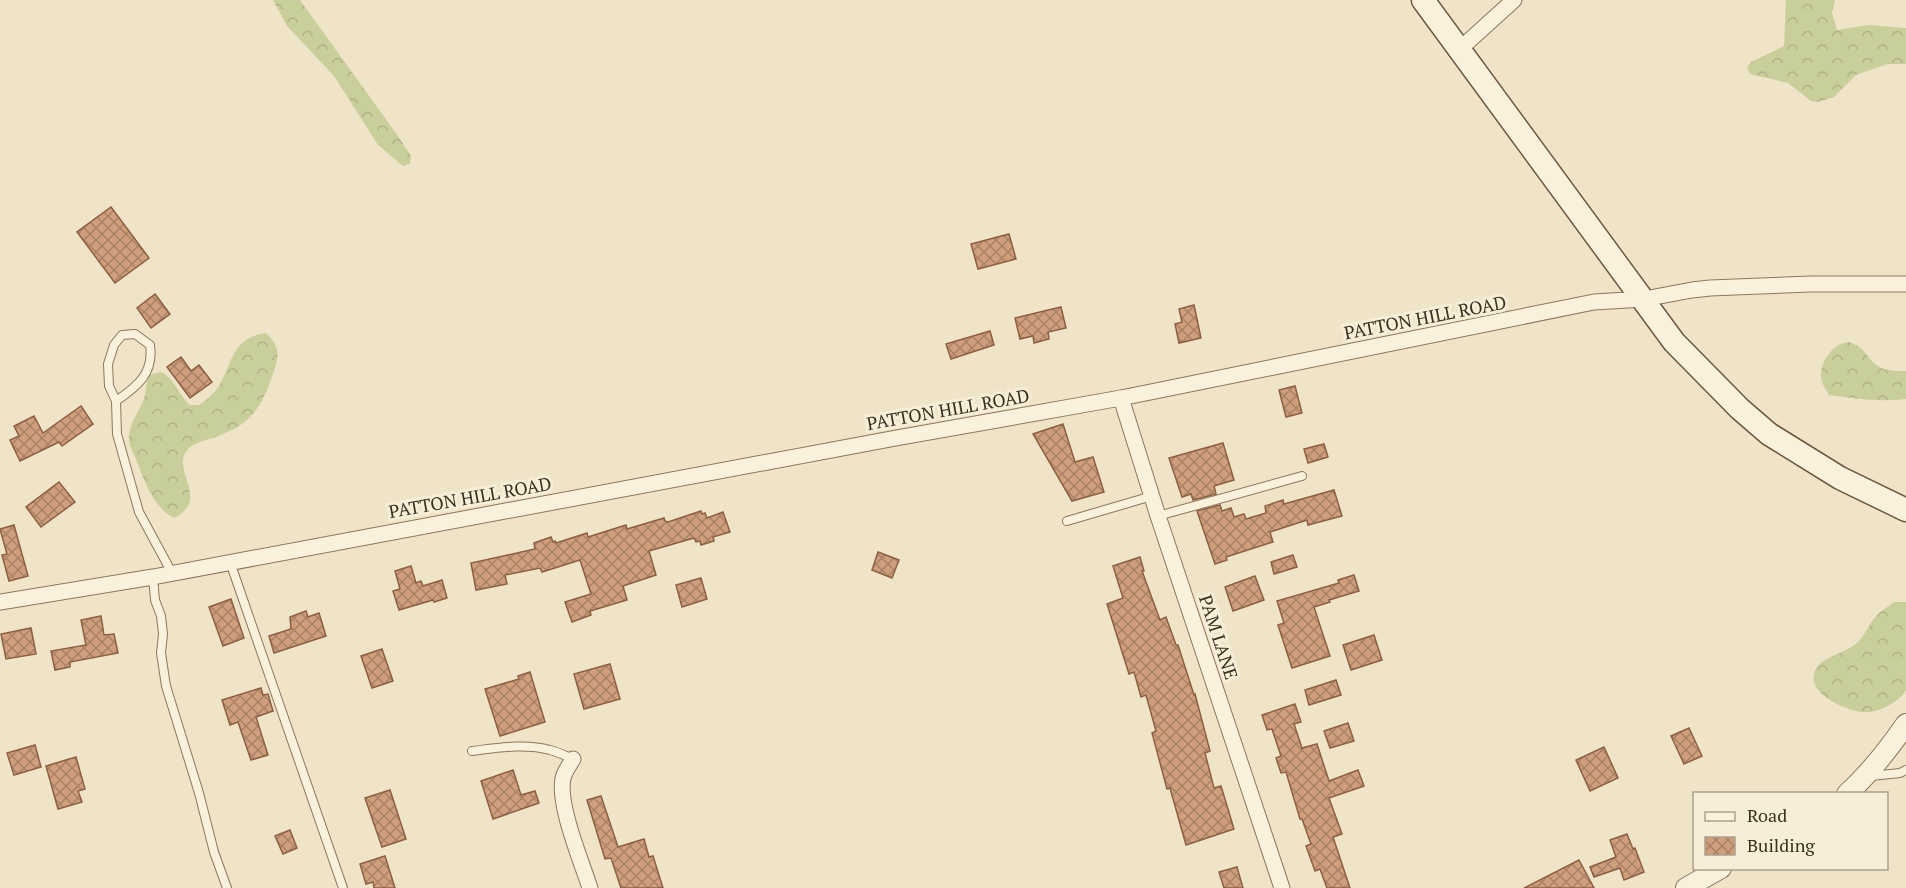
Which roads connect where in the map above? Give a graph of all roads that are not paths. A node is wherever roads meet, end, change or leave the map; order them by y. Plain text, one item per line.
1 (1423, 0) edge
2 (1514, 0) edge
3 (1460, 49) junction
4 (1906, 284) edge
5 (1644, 299) junction
6 (1121, 398) junction
7 (116, 401) junction
8 (1302, 476) dead end
9 (1152, 496) junction
10 (1906, 510) edge
11 (1158, 516) junction
12 (1067, 521) dead end
13 (230, 562) junction
14 (172, 573) junction
15 (153, 577) junction
16 (0, 602) edge
17 (1906, 724) edge
18 (472, 751) dead end
19 (573, 759) joint
20 (1906, 770) edge
21 (1866, 777) junction
22 (1849, 792) edge
23 (1718, 870) edge
24 (227, 888) edge
25 (343, 888) edge
26 (590, 888) edge
27 (1282, 888) edge
28 (1686, 888) edge

1 - 3 main road
2 - 3 street
3 - 5 main road
4 - 5 street, PATTON HILL ROAD
5 - 6 street, PATTON HILL ROAD
5 - 10 main road
6 - 9 street, PAM LANE
6 - 13 street, PATTON HILL ROAD
7 - 7 lane
7 - 14 lane
8 - 11 lane
9 - 11 street, PAM LANE
9 - 12 lane
11 - 27 street, PAM LANE
13 - 14 street, PATTON HILL ROAD
13 - 25 lane
14 - 15 street, PATTON HILL ROAD
15 - 16 street, PATTON HILL ROAD
15 - 24 lane
17 - 21 street
18 - 19 lane
19 - 26 street
20 - 21 lane
21 - 22 street
23 - 28 street

